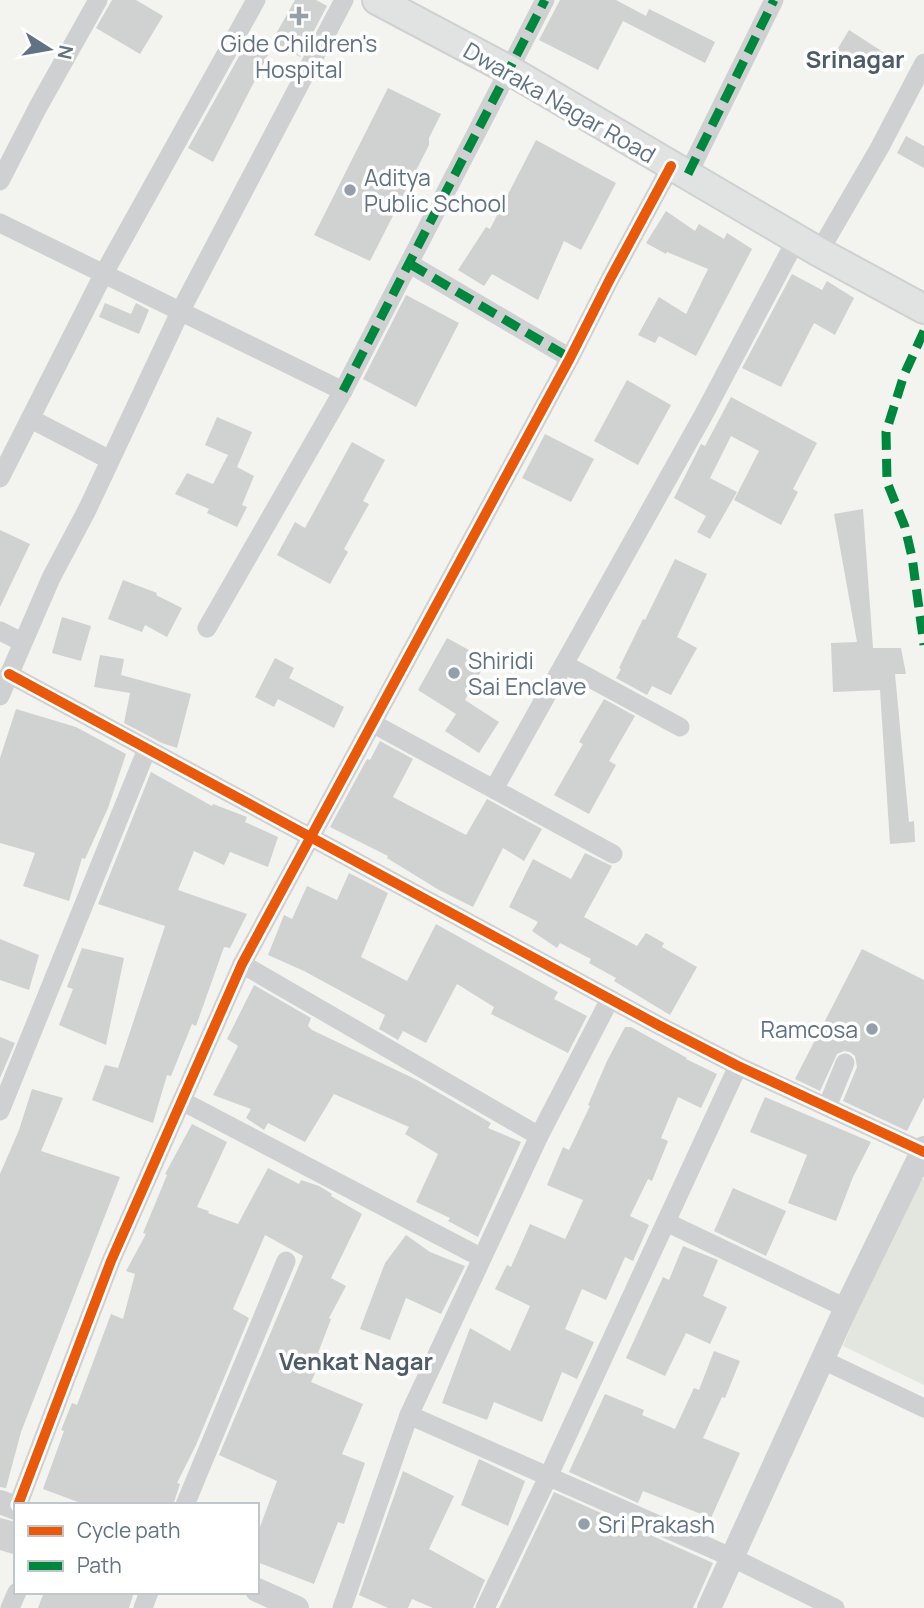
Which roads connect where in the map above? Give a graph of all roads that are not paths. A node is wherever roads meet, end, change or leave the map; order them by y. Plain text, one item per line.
1 (98, 0) edge
2 (256, 0) edge
3 (344, 0) edge
4 (377, 0) edge
5 (545, 0) edge
6 (774, 0) edge
7 (924, 63) edge
8 (509, 71) junction
9 (679, 170) junction
10 (0, 181) edge
11 (0, 223) edge
12 (808, 245) junction
13 (410, 264) junction
14 (103, 275) junction
15 (924, 309) edge
16 (181, 310) junction
17 (570, 358) junction
18 (343, 391) junction
19 (32, 419) junction
20 (110, 460) junction
21 (0, 478) edge
22 (208, 628) dead end
23 (0, 631) edge
24 (22, 642) junction
25 (564, 664) junction
26 (9, 674) junction
27 (0, 696) edge
28 (372, 723) junction
29 (680, 727) dead end
30 (148, 749) junction
31 (494, 789) junction
32 (311, 837) junction
33 (613, 854) dead end
34 (242, 964) junction
35 (610, 999) junction
36 (845, 1063) dead end
37 (738, 1066) junction
38 (182, 1101) junction
39 (827, 1107) junction
40 (0, 1111) edge
41 (539, 1136) junction
42 (924, 1150) edge
43 (666, 1222) junction
44 (482, 1258) junction
45 (286, 1261) dead end
46 (846, 1308) junction
47 (823, 1360) junction
48 (924, 1408) edge
49 (409, 1415) junction
50 (548, 1477) junction
51 (18, 1503) edge
52 (186, 1503) edge
53 (733, 1558) junction
54 (259, 1591) edge
55 (341, 1607) edge
56 (297, 1608) edge
57 (485, 1608) edge
58 (709, 1608) edge
59 (835, 1608) edge

1 - 10 street
2 - 14 street
3 - 16 street
4 - 8 main road, Dwaraka Nagar Road
5 - 8 street
6 - 9 street
7 - 12 street
8 - 9 main road, Dwaraka Nagar Road
8 - 13 street
9 - 12 main road, Dwaraka Nagar Road
9 - 17 street
11 - 14 street
12 - 15 main road, Dwaraka Nagar Road
12 - 25 street
13 - 17 street
13 - 18 street
14 - 16 street
14 - 19 street
16 - 18 street
16 - 20 street
17 - 28 street
18 - 22 street
19 - 20 street
19 - 21 street
20 - 24 street
23 - 24 street
24 - 26 street
25 - 29 street
25 - 31 street
26 - 27 street
26 - 30 street
28 - 31 street
28 - 32 street
30 - 32 street
30 - 40 street
31 - 33 street
32 - 34 street
32 - 35 street
34 - 38 street
34 - 41 street
35 - 37 street
35 - 41 street
36 - 39 street
37 - 39 street
37 - 43 street
38 - 44 street
38 - 51 street
39 - 42 street
41 - 44 street
42 - 46 street
43 - 46 street
43 - 50 street
44 - 49 street
45 - 52 street
46 - 47 street
47 - 48 street
47 - 53 street
49 - 50 street
49 - 55 street
50 - 53 street
50 - 57 street
53 - 58 street
53 - 59 street
54 - 56 street

